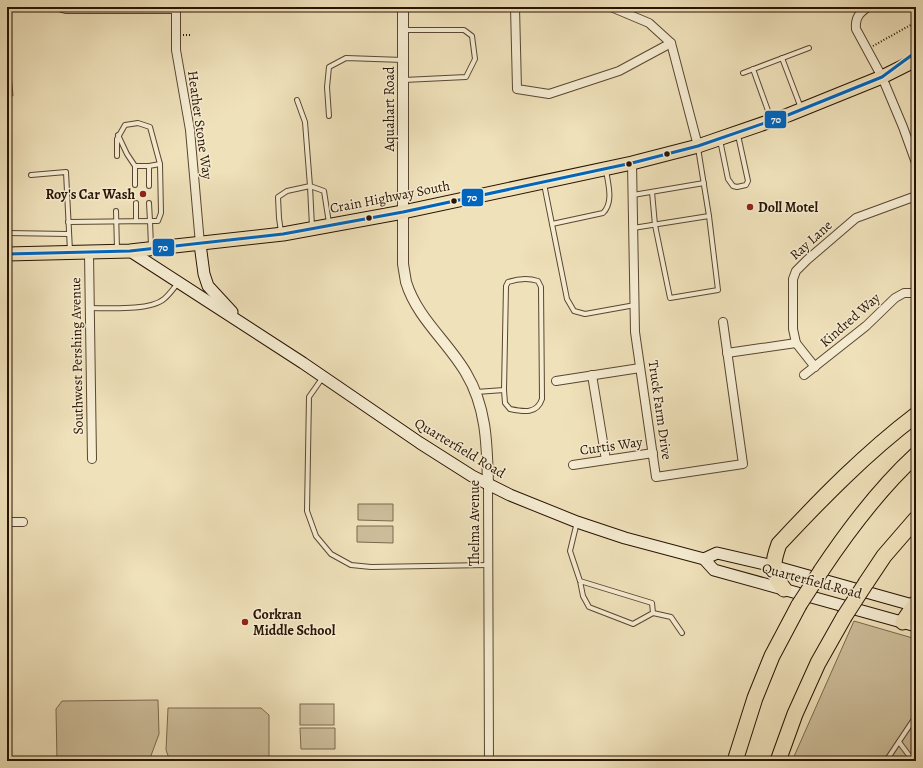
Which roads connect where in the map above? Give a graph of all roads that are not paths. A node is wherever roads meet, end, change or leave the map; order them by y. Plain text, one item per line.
1 (59, 7) edge
2 (404, 7) edge
3 (515, 7) edge
4 (611, 7) edge
5 (868, 7) edge
6 (176, 8) edge
7 (403, 30) junction
8 (671, 43) junction
9 (809, 48) dead end
10 (916, 52) edge
11 (782, 58) junction
12 (403, 60) junction
13 (916, 60) edge
14 (753, 69) junction
15 (743, 73) dead end
16 (882, 77) junction
17 (403, 80) junction
18 (297, 100) dead end
19 (801, 110) junction
20 (329, 116) dead end
21 (772, 121) junction
22 (737, 133) junction
23 (118, 135) junction
24 (720, 138) junction
25 (698, 146) junction
26 (117, 156) dead end
27 (632, 163) junction
28 (916, 163) edge
29 (160, 164) junction
30 (135, 166) junction
31 (149, 166) junction
32 (606, 169) junction
33 (31, 175) dead end
34 (543, 182) junction
35 (704, 183) junction
36 (135, 186) dead end
37 (150, 186) dead end
38 (310, 186) junction
39 (652, 192) junction
40 (633, 195) junction
41 (916, 196) edge
42 (136, 203) dead end
43 (150, 203) dead end
44 (116, 211) dead end
45 (403, 212) junction
46 (709, 216) junction
47 (136, 221) junction
48 (150, 221) junction
49 (68, 222) junction
50 (116, 222) junction
51 (552, 224) junction
52 (655, 225) junction
53 (329, 226) junction
54 (633, 228) junction
55 (312, 229) junction
56 (7, 233) edge
57 (68, 234) junction
58 (281, 235) junction
59 (200, 244) junction
60 (151, 249) junction
61 (130, 251) junction
62 (117, 252) junction
63 (70, 253) junction
64 (89, 253) junction
65 (7, 254) edge
66 (178, 282) junction
67 (916, 293) edge
68 (635, 305) junction
69 (90, 308) junction
70 (723, 322) dead end
71 (245, 325) junction
72 (796, 343) junction
73 (727, 353) junction
74 (815, 367) junction
75 (640, 368) junction
76 (592, 375) junction
77 (804, 375) dead end
78 (323, 376) junction
79 (556, 381) dead end
80 (504, 390) junction
81 (476, 392) junction
82 (916, 415) edge
83 (653, 453) junction
84 (916, 455) edge
85 (92, 459) dead end
86 (606, 460) junction
87 (573, 465) dead end
88 (488, 485) junction
89 (916, 519) edge
90 (7, 522) edge
91 (23, 522) dead end
92 (577, 522) junction
93 (704, 559) junction
94 (488, 565) junction
95 (773, 566) junction
96 (580, 581) junction
97 (784, 589) junction
98 (915, 605) edge
99 (653, 613) junction
100 (909, 624) edge
101 (682, 633) dead end
102 (916, 716) edge
103 (899, 742) junction
104 (488, 761) edge
105 (735, 761) edge
106 (778, 761) edge
107 (886, 761) edge
108 (911, 761) edge

1 - 6 street, Heather Stone Way
2 - 7 street, Aquahart Road
3 - 8 street
4 - 8 street
5 - 16 street
6 - 59 street, Heather Stone Way
7 - 12 street, Aquahart Road
7 - 17 lane
8 - 25 street
9 - 11 lane
10 - 16 main road
11 - 14 lane
11 - 19 lane
12 - 17 street, Aquahart Road
12 - 20 lane
13 - 16 main road
14 - 15 lane
14 - 21 lane
16 - 19 main road, Crain Highway South
16 - 28 street
17 - 45 street, Aquahart Road
18 - 38 lane
19 - 21 main road, Crain Highway South
21 - 22 main road, Crain Highway South
22 - 24 main road, Crain Highway South
22 - 24 lane
23 - 26 lane
23 - 29 lane
23 - 30 lane
24 - 25 main road, Crain Highway South
25 - 27 main road, Crain Highway South
25 - 35 lane
27 - 32 main road, Crain Highway South
27 - 40 street, Truck Farm Drive
29 - 31 lane
29 - 48 lane
30 - 31 lane
30 - 36 lane
31 - 37 lane
32 - 34 main road, Crain Highway South
32 - 51 lane
33 - 49 lane
34 - 45 main road, Crain Highway South
34 - 51 lane
35 - 39 lane
35 - 46 lane
38 - 53 lane
38 - 55 lane
38 - 58 lane
39 - 40 lane
39 - 52 lane
40 - 54 street, Truck Farm Drive
41 - 72 street, Ray Lane
42 - 47 lane
43 - 48 lane
44 - 50 lane
45 - 53 main road, Crain Highway South
45 - 81 street, Thelma Avenue
46 - 52 lane
46 - 52 lane
47 - 48 lane
47 - 50 lane
48 - 60 lane
49 - 50 lane
49 - 57 lane
50 - 62 lane
51 - 68 lane
52 - 54 lane
53 - 55 main road, Crain Highway South
54 - 68 street, Truck Farm Drive
55 - 58 main road, Crain Highway South
56 - 57 lane
57 - 63 lane
58 - 59 main road, Crain Highway South
59 - 60 main road, Crain Highway South
59 - 71 main road, Quarterfield Road
60 - 61 main road, Crain Highway South
61 - 62 main road, Crain Highway South
61 - 66 main road, Quarterfield Road
62 - 64 main road, Crain Highway South
63 - 64 main road, Crain Highway South
63 - 65 main road, Crain Highway South
64 - 69 street, Southwest Pershing Avenue
66 - 69 lane
66 - 71 main road, Quarterfield Road
67 - 74 street, Kindred Way
68 - 75 street, Truck Farm Drive
69 - 85 street, Southwest Pershing Avenue
70 - 73 street, Truck Farm Drive
71 - 78 main road, Quarterfield Road
72 - 73 street
72 - 74 street, Ray Lane
73 - 83 street, Truck Farm Drive
74 - 77 street, Kindred Way
75 - 76 street
75 - 83 street, Truck Farm Drive
76 - 79 street
76 - 86 street
78 - 88 main road, Quarterfield Road
78 - 94 lane
80 - 80 lane
80 - 81 lane
81 - 88 street, Thelma Avenue
82 - 95 highway
83 - 86 street, Curtis Way
84 - 105 highway, bridge
86 - 87 street, Curtis Way
88 - 92 main road, Quarterfield Road
88 - 94 street, Thelma Avenue
89 - 106 highway, bridge
90 - 91 street
92 - 93 main road, Quarterfield Road
92 - 96 lane
93 - 95 main road, Quarterfield Road
93 - 97 main road, Quarterfield Road
94 - 104 street, Thelma Avenue
95 - 97 highway
95 - 98 main road, Quarterfield Road
96 - 99 lane
96 - 99 lane
97 - 100 main road, Quarterfield Road
98 - 100 highway
99 - 101 lane
102 - 103 lane
103 - 107 lane
103 - 108 lane

